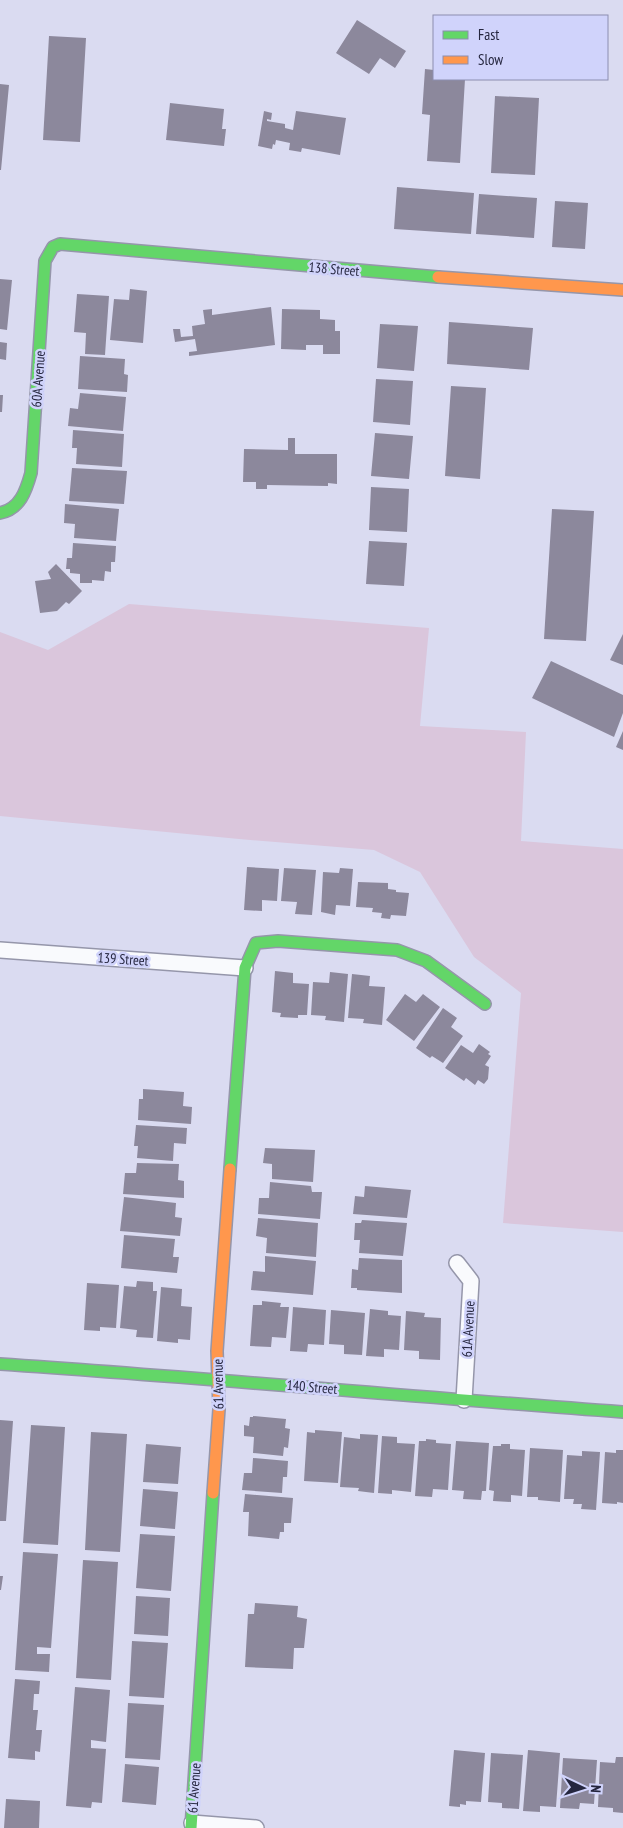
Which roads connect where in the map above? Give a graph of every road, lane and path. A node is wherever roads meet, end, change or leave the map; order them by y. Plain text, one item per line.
1 (49, 253) joint
2 (623, 290) edge
3 (0, 513) edge
4 (0, 950) edge
5 (246, 968) junction
6 (485, 1004) dead end
7 (457, 1263) dead end
8 (0, 1364) edge
9 (218, 1379) junction
10 (464, 1400) junction
11 (623, 1412) edge
12 (191, 1826) edge
13 (256, 1828) edge

1 - 2 street, 138 Street
1 - 3 street, 60A Avenue
4 - 5 street, 139 Street
5 - 6 street, 61 Avenue
5 - 9 street, 61 Avenue
7 - 10 street, 61A Avenue
8 - 9 street, 140 Street
9 - 10 street, 140 Street
9 - 12 street, 61 Avenue
10 - 11 street, 140 Street
12 - 13 street

